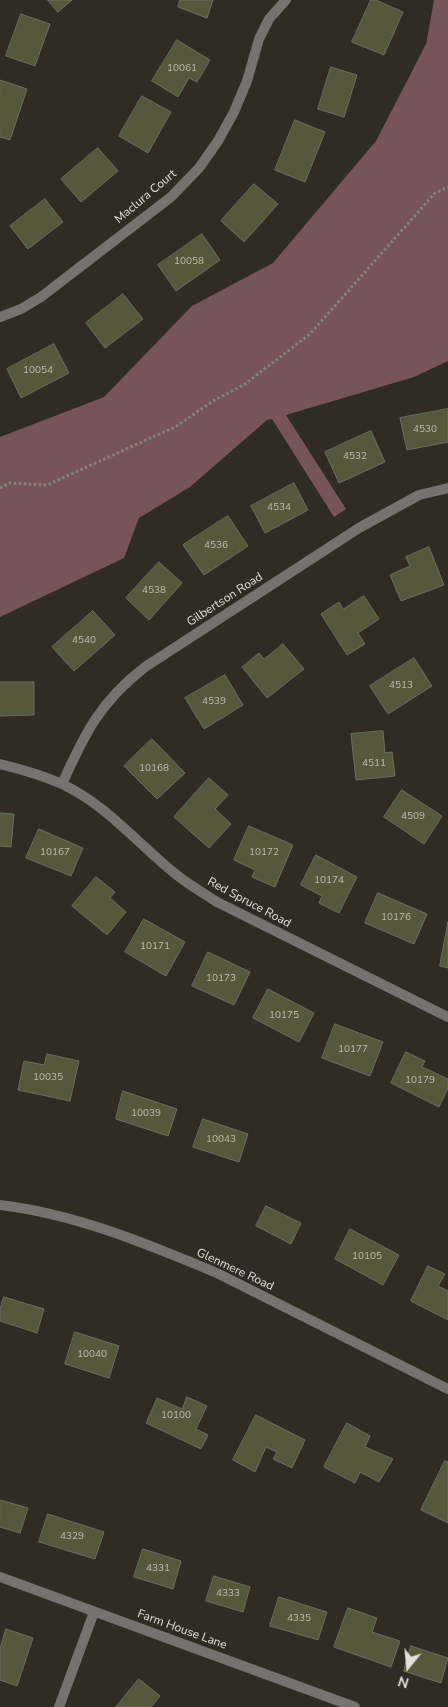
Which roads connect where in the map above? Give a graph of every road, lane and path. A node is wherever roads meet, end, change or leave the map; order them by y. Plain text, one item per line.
1 (286, 0) edge
2 (448, 187) edge
3 (0, 317) edge
4 (0, 488) edge
5 (448, 488) edge
6 (0, 764) edge
7 (62, 784) junction
8 (448, 1017) edge
9 (0, 1205) edge
10 (448, 1389) edge
11 (0, 1577) edge
12 (94, 1612) junction
13 (59, 1707) edge
14 (355, 1707) edge

1 - 3 street, Maclura Court
2 - 4 path
5 - 7 street, Gilbertson Road
6 - 7 street, Red Spruce Road
7 - 8 street, Red Spruce Road
9 - 10 street, Glenmere Road
11 - 12 street, Farm House Lane
12 - 13 street
12 - 14 street, Farm House Lane

